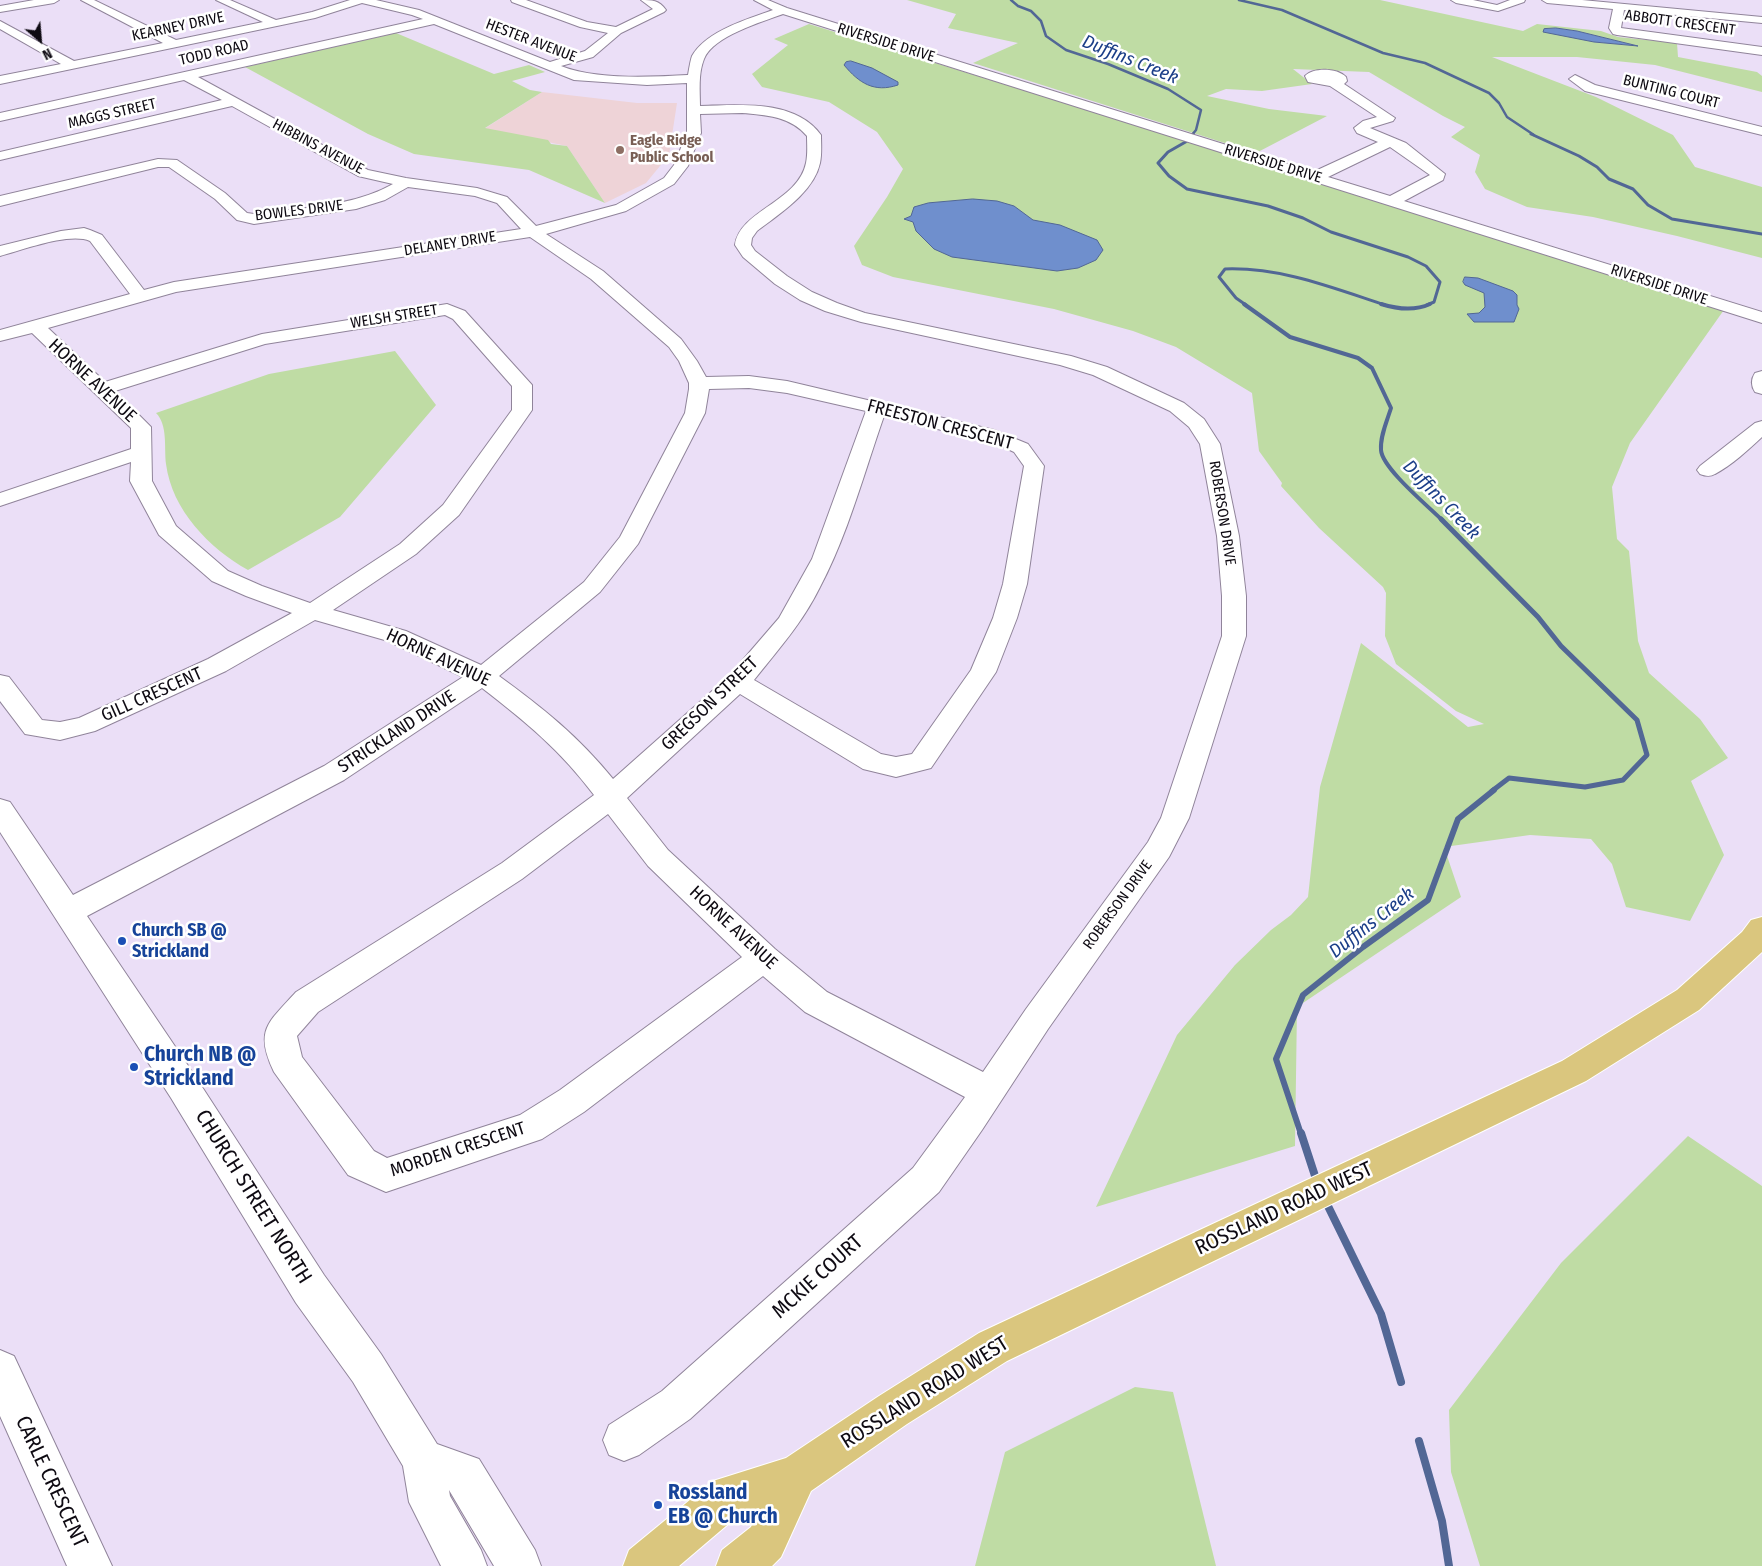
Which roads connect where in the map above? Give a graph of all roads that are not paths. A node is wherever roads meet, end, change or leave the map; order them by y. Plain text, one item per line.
1 (54, 0) edge
2 (86, 0) edge
3 (362, 0) edge
4 (516, 0) edge
5 (646, 0) edge
6 (759, 0) edge
7 (1456, 0) edge
8 (1520, 0) edge
9 (1547, 0) edge
10 (227, 1) edge
11 (1619, 8) junction
12 (0, 9) edge
13 (783, 10) junction
14 (435, 20) junction
15 (1762, 20) edge
16 (274, 23) junction
17 (0, 24) edge
18 (617, 31) junction
19 (174, 44) junction
20 (1762, 51) edge
21 (72, 65) junction
22 (549, 66) junction
23 (187, 76) junction
24 (693, 79) junction
25 (1575, 79) dead end
26 (0, 80) edge
27 (1334, 83) dead end
28 (232, 102) junction
29 (695, 110) junction
30 (0, 117) edge
31 (1762, 131) edge
32 (1391, 142) junction
33 (0, 156) edge
34 (1315, 177) junction
35 (406, 182) junction
36 (0, 201) edge
37 (1392, 202) junction
38 (533, 232) junction
39 (0, 251) edge
40 (140, 296) junction
41 (1762, 318) edge
42 (35, 326) junction
43 (0, 336) edge
44 (1762, 377) edge
45 (699, 383) junction
46 (1762, 388) edge
47 (103, 389) junction
48 (877, 407) junction
49 (1762, 427) edge
50 (1741, 446) junction
51 (141, 452) junction
52 (1762, 453) edge
53 (1707, 470) dead end
54 (0, 500) edge
55 (313, 612) junction
56 (483, 676) junction
57 (738, 682) junction
58 (0, 683) edge
59 (610, 797) junction
60 (0, 808) edge
61 (68, 912) junction
62 (1762, 929) edge
63 (764, 958) junction
64 (987, 1091) junction
65 (0, 1370) edge
66 (624, 1440) dead end
67 (423, 1460) junction
68 (796, 1476) junction
69 (90, 1566) edge
70 (465, 1566) edge
71 (519, 1566) edge
72 (645, 1566) edge
73 (738, 1566) edge

1 - 12 street
2 - 19 street
3 - 14 street, HESTER AVENUE
3 - 16 street, KEARNEY DRIVE
4 - 18 street
5 - 18 street
6 - 13 street, RIVERSIDE DRIVE
7 - 8 street
9 - 11 street
10 - 16 street
11 - 15 street
11 - 20 street, ABBOTT CRESCENT
13 - 24 street, DELANEY DRIVE
13 - 34 street, RIVERSIDE DRIVE
14 - 22 street, HESTER AVENUE
14 - 23 street, TODD ROAD
16 - 19 street, KEARNEY DRIVE
17 - 21 street
18 - 22 street
19 - 21 street, KEARNEY DRIVE
21 - 26 street, KEARNEY DRIVE
22 - 24 street, HESTER AVENUE
23 - 28 street, HIBBINS AVENUE
23 - 30 street, TODD ROAD
24 - 29 street, DELANEY DRIVE
25 - 31 street, BUNTING COURT
27 - 32 street
28 - 33 street, MAGGS STREET
28 - 35 street, HIBBINS AVENUE
29 - 38 street, DELANEY DRIVE
29 - 64 street, ROBERSON DRIVE
32 - 34 street
32 - 37 street
34 - 37 street, RIVERSIDE DRIVE
35 - 36 street, BOWLES DRIVE
35 - 38 street, HIBBINS AVENUE
37 - 41 street, RIVERSIDE DRIVE
38 - 40 street, DELANEY DRIVE
38 - 45 street
39 - 40 street
40 - 42 street, DELANEY DRIVE
42 - 43 street, DELANEY DRIVE
42 - 47 street, HORNE AVENUE
44 - 46 street
45 - 48 street, FREESTON CRESCENT
45 - 56 street, STRICKLAND DRIVE
47 - 51 street, HORNE AVENUE
47 - 55 street, WELSH STREET
48 - 57 street, GREGSON STREET
48 - 57 street, FREESTON CRESCENT
49 - 50 street
50 - 52 street
50 - 53 street
51 - 54 street
51 - 55 street, HORNE AVENUE
55 - 56 street, HORNE AVENUE
55 - 58 street, GILL CRESCENT
56 - 59 street, HORNE AVENUE
56 - 61 street, STRICKLAND DRIVE
57 - 59 street, GREGSON STREET
59 - 63 street, HORNE AVENUE
59 - 63 street, MORDEN CRESCENT
60 - 61 street, CHURCH STREET NORTH
61 - 67 street, CHURCH STREET NORTH
62 - 68 main road, ROSSLAND ROAD WEST
63 - 64 street, HORNE AVENUE
64 - 66 street, MCKIE COURT
65 - 69 street, CARLE CRESCENT
67 - 70 street, CHURCH STREET NORTH
67 - 71 street
68 - 72 main road, ROSSLAND ROAD WEST
68 - 73 main road

